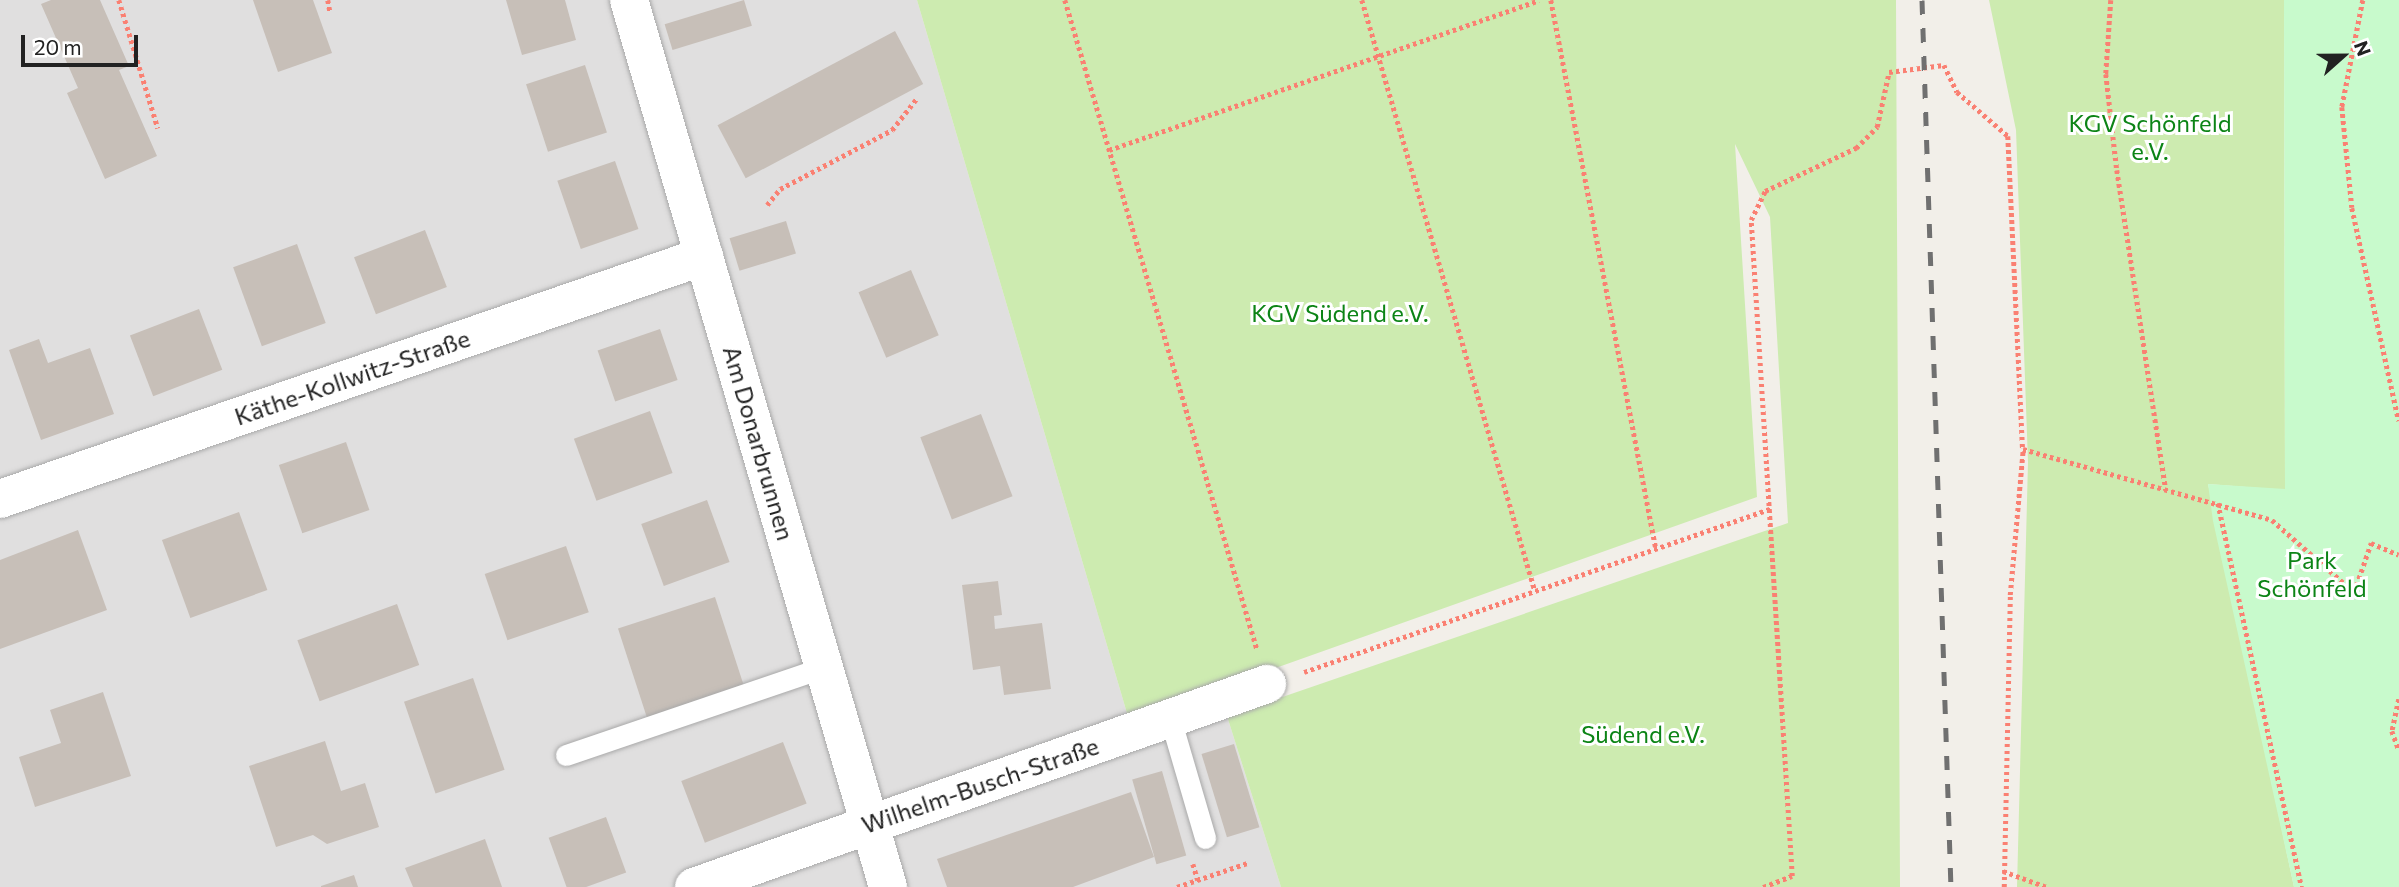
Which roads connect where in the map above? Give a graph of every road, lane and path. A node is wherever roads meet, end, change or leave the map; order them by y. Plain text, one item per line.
1 (119, 0) edge
2 (328, 0) edge
3 (629, 0) edge
4 (1066, 0) edge
5 (1362, 0) edge
6 (1539, 0) edge
7 (1551, 0) edge
8 (2111, 0) edge
9 (2363, 0) edge
10 (330, 11) dead end
11 (1378, 56) junction
12 (916, 99) dead end
13 (158, 128) dead end
14 (1109, 149) junction
15 (767, 205) dead end
16 (704, 256) junction
17 (2399, 421) edge
18 (2023, 449) junction
19 (2166, 490) junction
20 (0, 499) edge
21 (2218, 502) junction
22 (1772, 509) junction
23 (1656, 549) junction
24 (2399, 555) edge
25 (1535, 591) junction
26 (824, 667) junction
27 (1263, 672) junction
28 (2399, 699) edge
29 (1170, 718) junction
30 (2399, 750) edge
31 (566, 755) dead end
32 (869, 823) junction
33 (1205, 838) dead end
34 (1247, 863) dead end
35 (2003, 872) junction
36 (694, 887) edge
37 (888, 887) edge
38 (1177, 887) edge
39 (1763, 887) edge
40 (2004, 887) edge
41 (2046, 887) edge
42 (2302, 887) edge

1 - 13 path
2 - 10 path
3 - 16 street, Am Donarbrunnen
4 - 14 path
5 - 11 path
6 - 11 path
7 - 23 path
8 - 19 path
9 - 17 path
11 - 14 path
11 - 25 path
12 - 15 path
14 - 27 path
16 - 20 street, Käthe-Kollwitz-Straße
16 - 26 street, Am Donarbrunnen
18 - 19 path
18 - 22 path
18 - 35 path
19 - 21 path
21 - 24 path
21 - 42 path
22 - 23 path
22 - 39 path
23 - 25 path
25 - 27 path
26 - 31 lane
26 - 32 street, Am Donarbrunnen
27 - 29 street, Wilhelm-Busch-Straße
28 - 30 path
29 - 32 street, Wilhelm-Busch-Straße
29 - 33 lane
32 - 36 street, Wilhelm-Busch-Straße
32 - 37 street, Am Donarbrunnen
34 - 38 path
35 - 40 path
35 - 41 path

